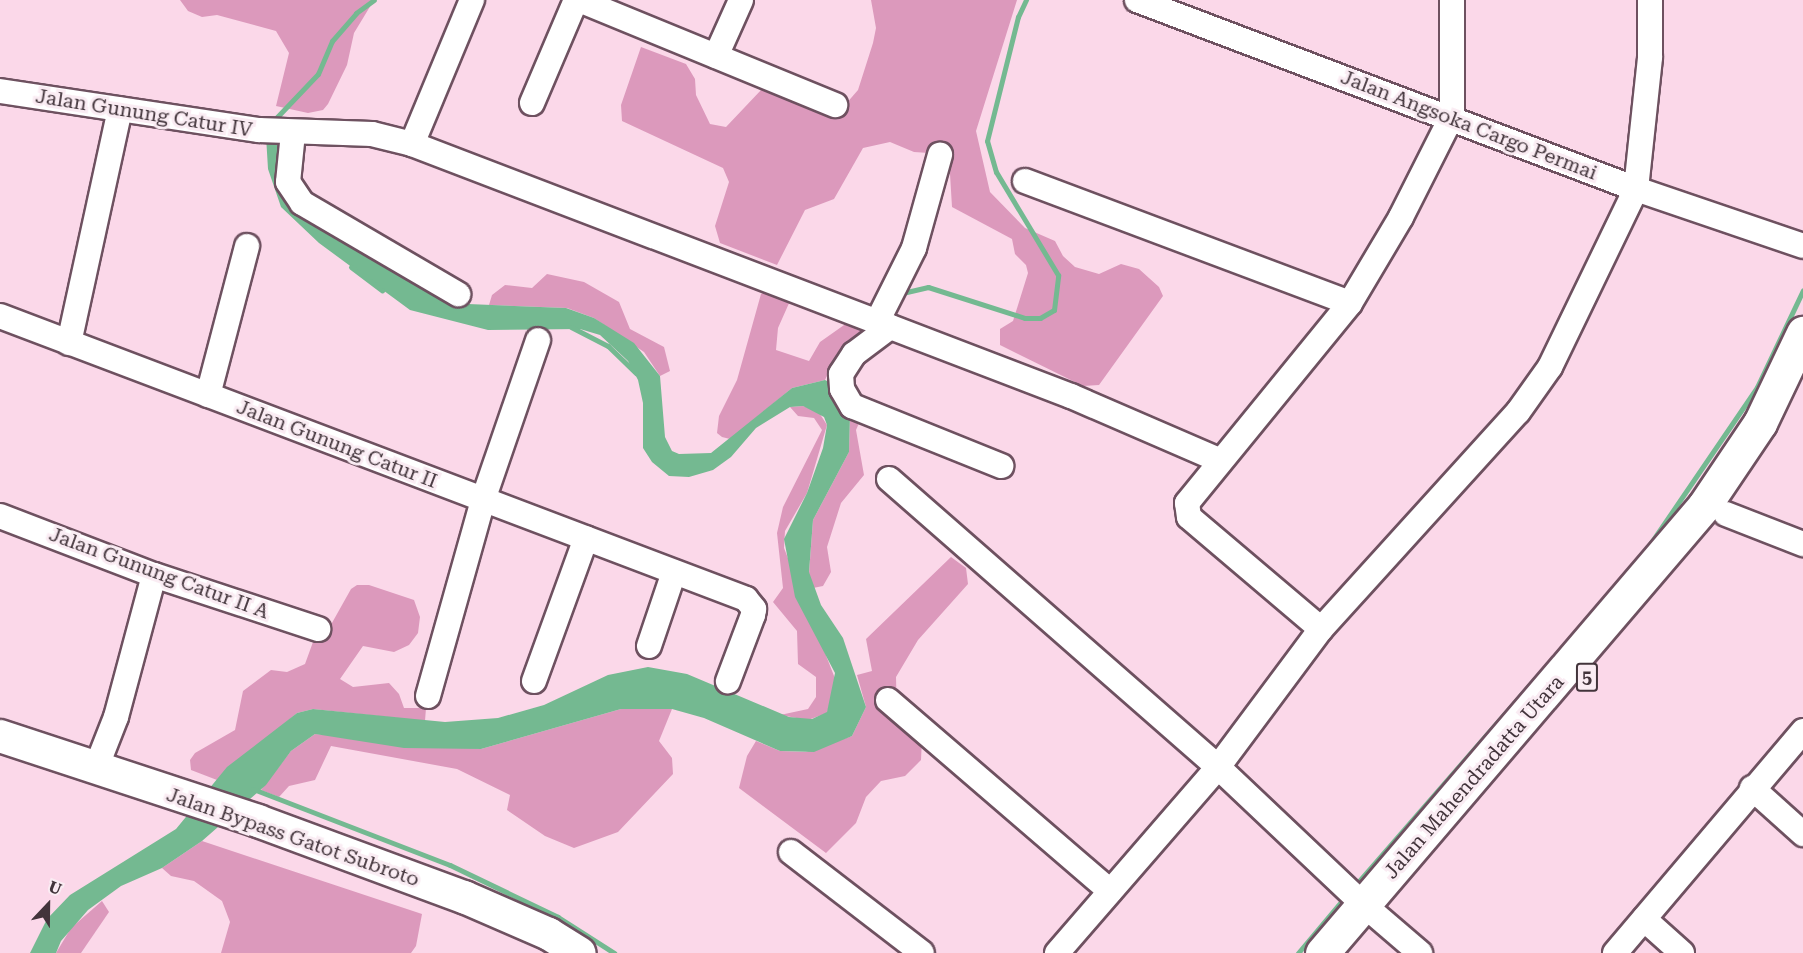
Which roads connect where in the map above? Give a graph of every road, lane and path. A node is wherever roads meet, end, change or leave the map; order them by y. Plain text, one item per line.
1 (472, 0) edge
2 (578, 0) edge
3 (741, 0) edge
4 (1137, 0) edge
5 (1452, 0) edge
6 (1650, 0) edge
7 (716, 56) junction
8 (0, 91) edge
9 (532, 103) dead end
10 (835, 105) dead end
11 (120, 109) junction
12 (1452, 116) junction
13 (291, 133) junction
14 (412, 144) junction
15 (940, 155) dead end
16 (1025, 181) dead end
17 (1636, 189) junction
18 (248, 246) dead end
19 (1803, 246) edge
20 (458, 294) dead end
21 (1350, 303) junction
22 (0, 316) edge
23 (883, 325) junction
24 (1803, 333) edge
25 (538, 340) dead end
26 (69, 343) junction
27 (1803, 385) edge
28 (208, 395) junction
29 (1221, 461) junction
30 (1002, 466) dead end
31 (889, 479) dead end
32 (483, 500) junction
33 (1725, 514) junction
34 (0, 516) edge
35 (586, 538) junction
36 (1803, 544) edge
37 (674, 572) junction
38 (154, 575) junction
39 (318, 629) dead end
40 (1321, 629) junction
41 (649, 646) dead end
42 (534, 681) dead end
43 (728, 681) dead end
44 (428, 696) dead end
45 (888, 700) dead end
46 (1803, 731) edge
47 (0, 736) edge
48 (1218, 767) junction
49 (96, 768) junction
50 (1752, 788) junction
51 (1803, 834) edge
52 (791, 852) dead end
53 (1110, 891) junction
54 (1372, 911) junction
55 (1644, 919) junction
56 (580, 953) edge
57 (922, 953) edge
58 (1057, 953) edge
59 (1322, 953) edge
60 (1348, 953) edge
61 (1420, 953) edge
62 (1615, 953) edge
63 (1682, 953) edge

1 - 14 street
2 - 7 street
2 - 9 street
3 - 7 street
4 - 12 street, Jalan Angsoka Cargo Permai
5 - 12 street
6 - 17 street
7 - 10 street
8 - 11 street, Jalan Gunung Catur IV
11 - 13 street, Jalan Gunung Catur IV
11 - 26 street
12 - 17 street, Jalan Angsoka Cargo Permai
12 - 21 street
13 - 14 street, Jalan Gunung Catur IV
13 - 20 street
14 - 23 street, Jalan Gunung Catur IV
15 - 23 street
16 - 21 street
17 - 19 street, Jalan Angsoka Cargo Permai
17 - 40 street
18 - 28 street
21 - 29 street
22 - 26 street, Jalan Gunung Catur II
23 - 29 street, Jalan Gunung Catur IV
23 - 30 street
24 - 54 highway, Jalan Mahendradatta Utara / 5
25 - 32 street
26 - 28 street, Jalan Gunung Catur II
27 - 33 highway, Jalan Mahendradatta Utara / 5
28 - 32 street, Jalan Gunung Catur II
29 - 40 street
31 - 48 street
32 - 35 street, Jalan Gunung Catur II
32 - 44 street
33 - 36 street
33 - 54 highway, Jalan Mahendradatta Utara / 5
34 - 38 street, Jalan Gunung Catur II A
35 - 37 street, Jalan Gunung Catur II
35 - 42 street
37 - 41 street
37 - 43 street, Jalan Gunung Catur II
38 - 39 street, Jalan Gunung Catur II A
38 - 49 street
40 - 48 street
45 - 53 street
46 - 50 street
47 - 49 main road, Jalan Bypass Gatot Subroto
48 - 53 street
48 - 54 street
49 - 56 main road, Jalan Bypass Gatot Subroto
50 - 51 street
50 - 55 street
52 - 57 street
53 - 58 street
54 - 59 highway, Jalan Mahendradatta Utara / 5
54 - 60 highway, Jalan Mahendradatta Utara / 5
54 - 61 street
55 - 62 street
55 - 63 street

